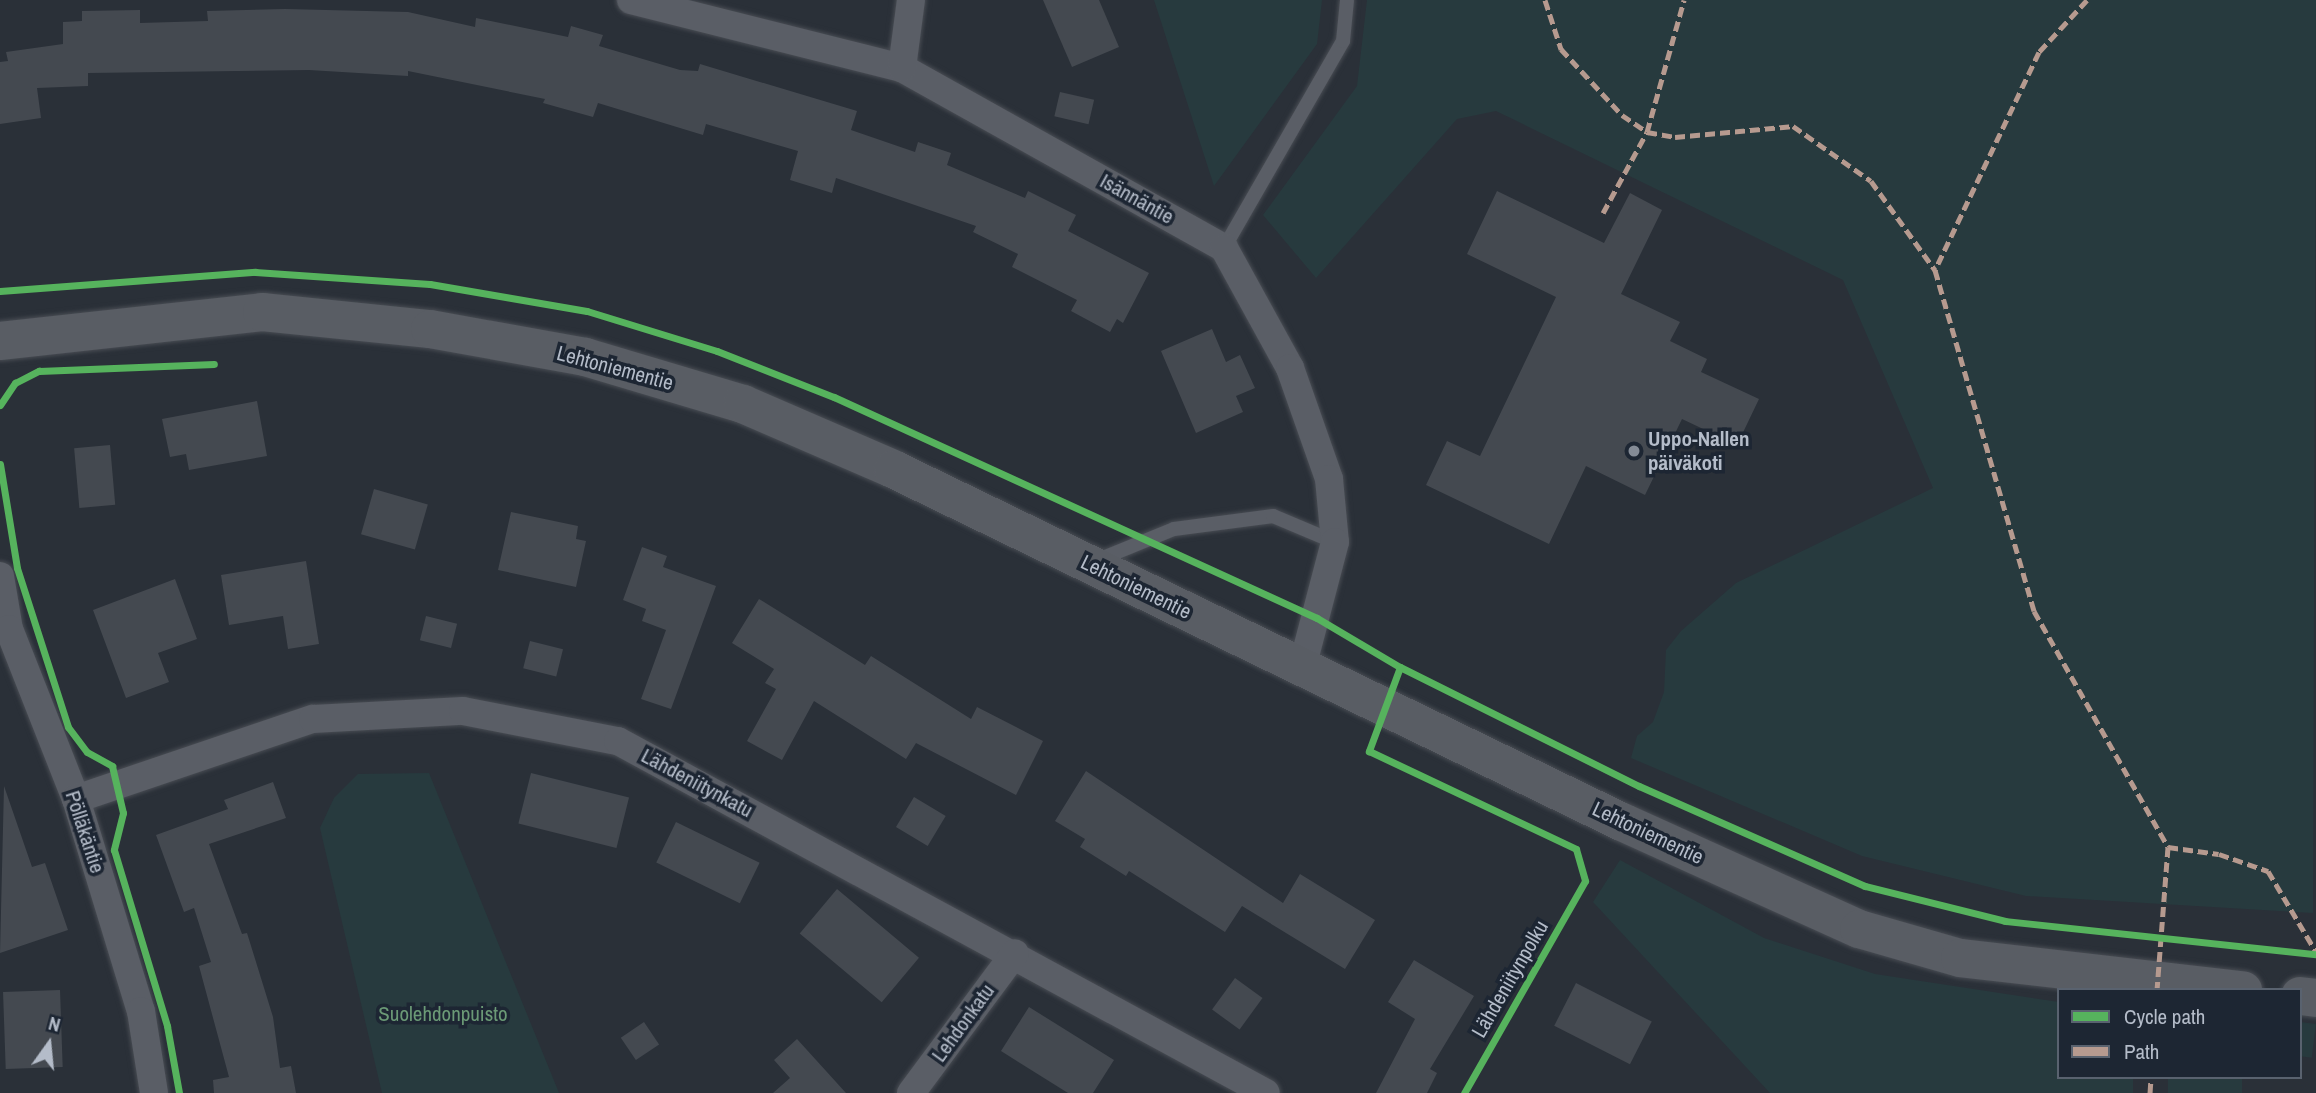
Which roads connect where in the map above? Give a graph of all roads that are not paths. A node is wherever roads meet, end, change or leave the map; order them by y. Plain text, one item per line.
1 (631, 0) edge
2 (911, 0) edge
3 (1347, 0) edge
4 (902, 68) junction
5 (1224, 248) junction
6 (0, 341) edge
7 (1335, 542) junction
8 (1089, 564) junction
9 (0, 576) edge
10 (1301, 668) junction
11 (76, 799) junction
12 (1015, 953) junction
13 (2225, 988) edge
14 (154, 1093) edge
15 (911, 1093) edge
16 (1266, 1093) edge

1 - 4 street, Isännäntie
2 - 4 street
3 - 5 lane
4 - 5 street, Isännäntie
5 - 7 street
6 - 8 main road, Lehtoniementie
7 - 8 lane
7 - 10 street
8 - 10 main road, Lehtoniementie
9 - 11 street, Pölläkäntie
10 - 13 main road, Lehtoniementie
11 - 12 street, Lähdeniitynkatu
11 - 14 street, Pölläkäntie
12 - 15 street, Lehdonkatu
12 - 16 street, Lähdeniitynkatu

